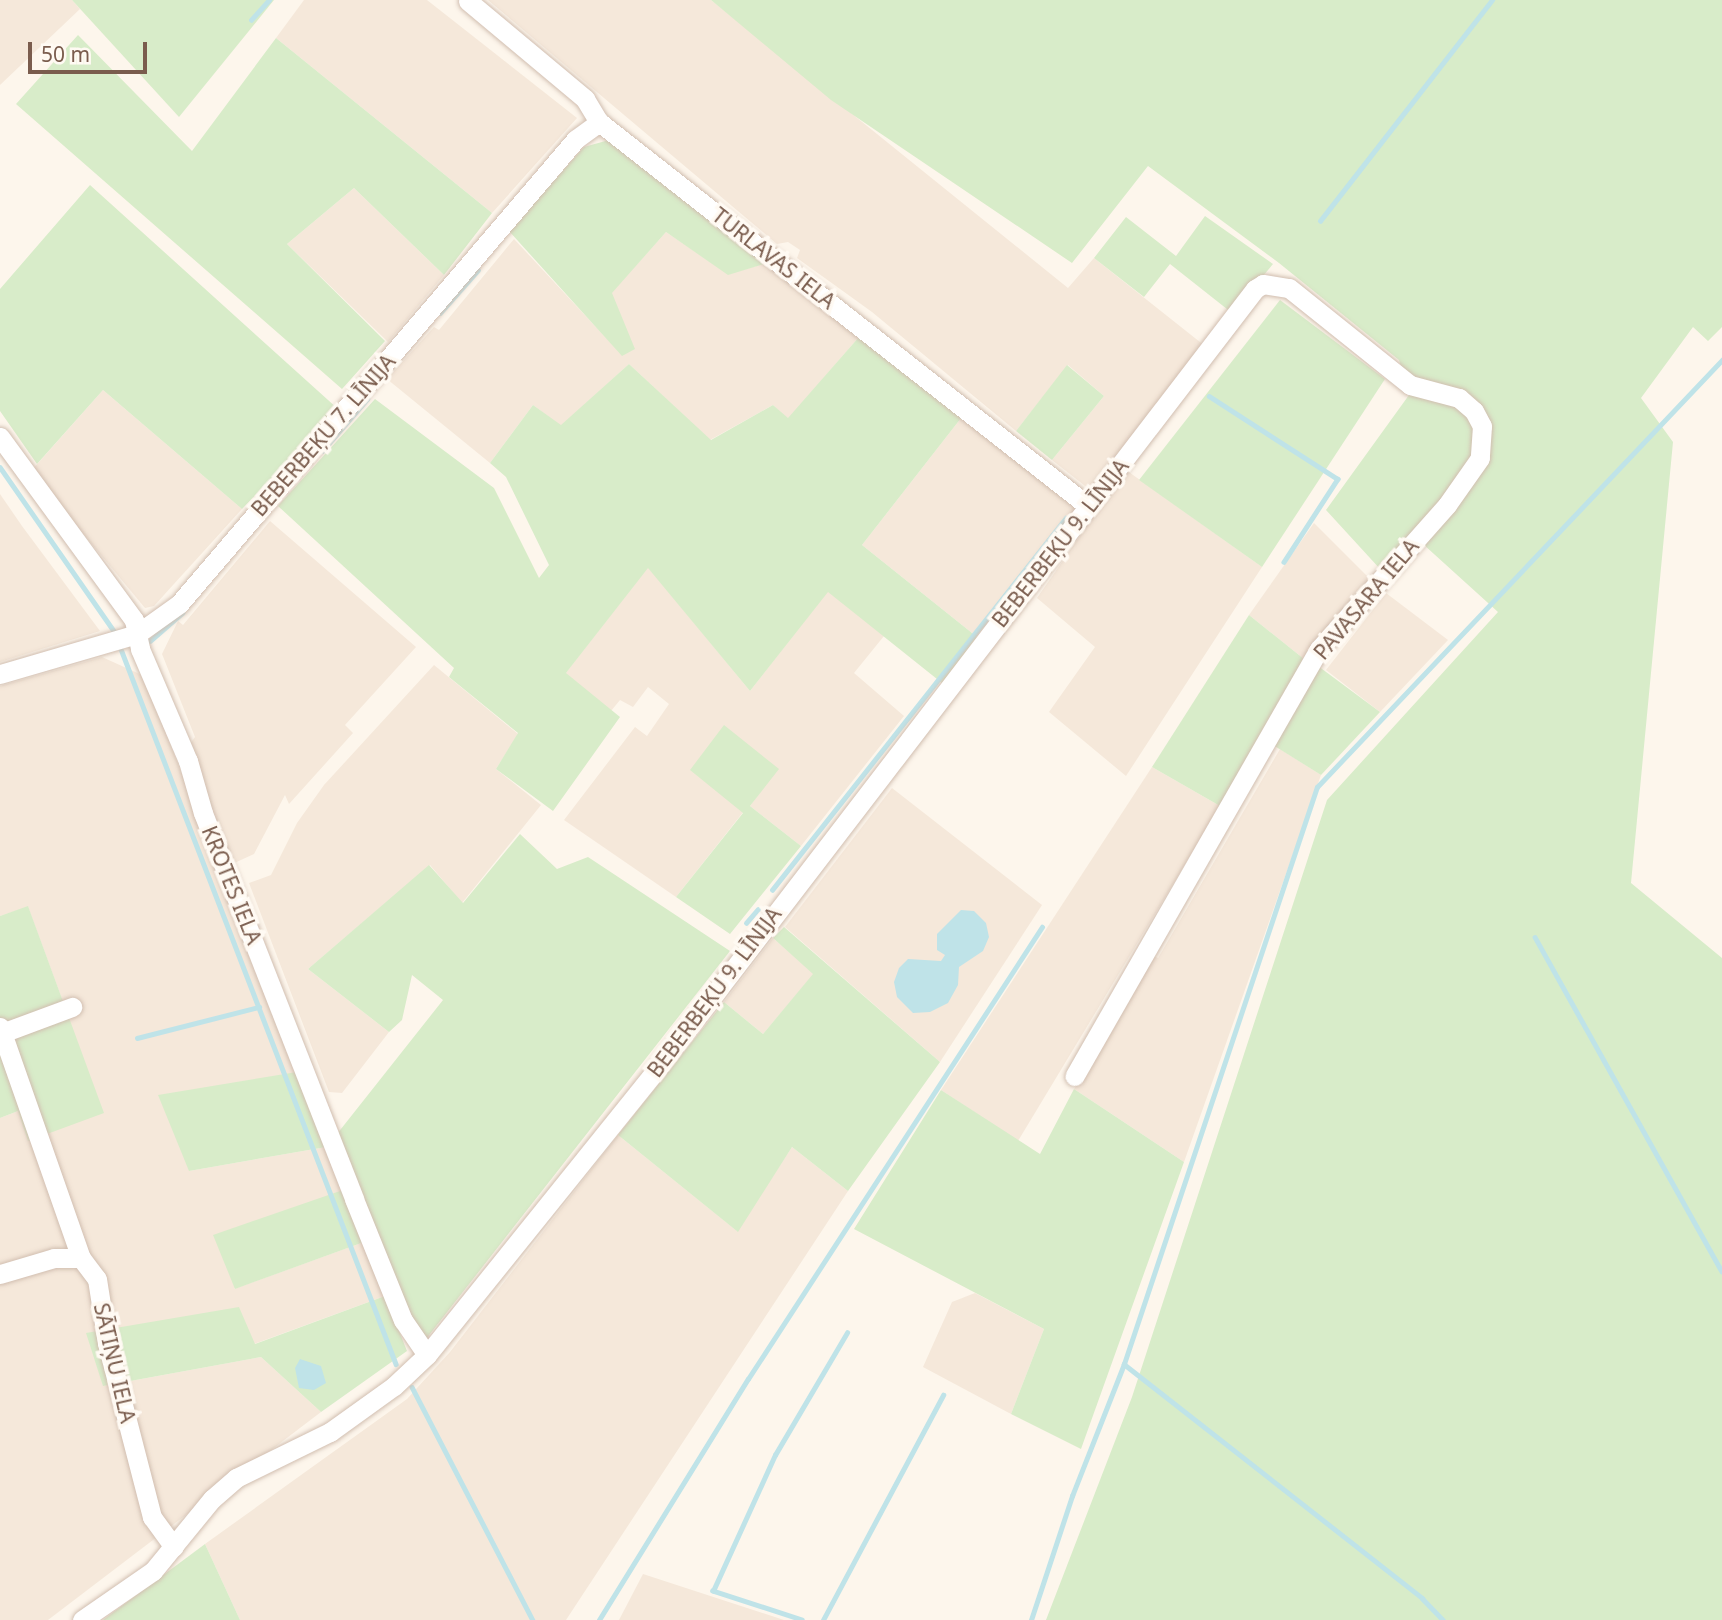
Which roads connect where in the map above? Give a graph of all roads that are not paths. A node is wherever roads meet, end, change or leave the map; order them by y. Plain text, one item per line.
1 (468, 1) edge
2 (599, 122) junction
3 (1270, 284) joint
4 (0, 437) edge
5 (1088, 506) junction
6 (137, 634) junction
7 (0, 674) edge
8 (72, 1007) dead end
9 (1, 1030) edge
10 (1074, 1076) dead end
11 (81, 1258) junction
12 (0, 1274) edge
13 (427, 1355) junction
14 (174, 1548) junction
15 (82, 1620) edge

1 - 2 street, TURLAVAS IELA
2 - 5 street, TURLAVAS IELA
2 - 6 street, BEBERBEĶU 7. LĪNIJA
3 - 5 street, BEBERBEĶU 9. LĪNIJA
3 - 10 street, PAVASARA IELA
4 - 6 street, KROTES IELA
5 - 13 street, BEBERBEĶU 9. LĪNIJA
6 - 7 street, BEBERBEĶU 7. LĪNIJA
6 - 13 street, KROTES IELA
8 - 9 street
9 - 11 street, SĀTIŅU IELA
11 - 12 street
11 - 14 street, SĀTIŅU IELA
13 - 14 street, BEBERBEĶU 9. LĪNIJA
14 - 15 street, BEBERBEĶU 9. LĪNIJA

